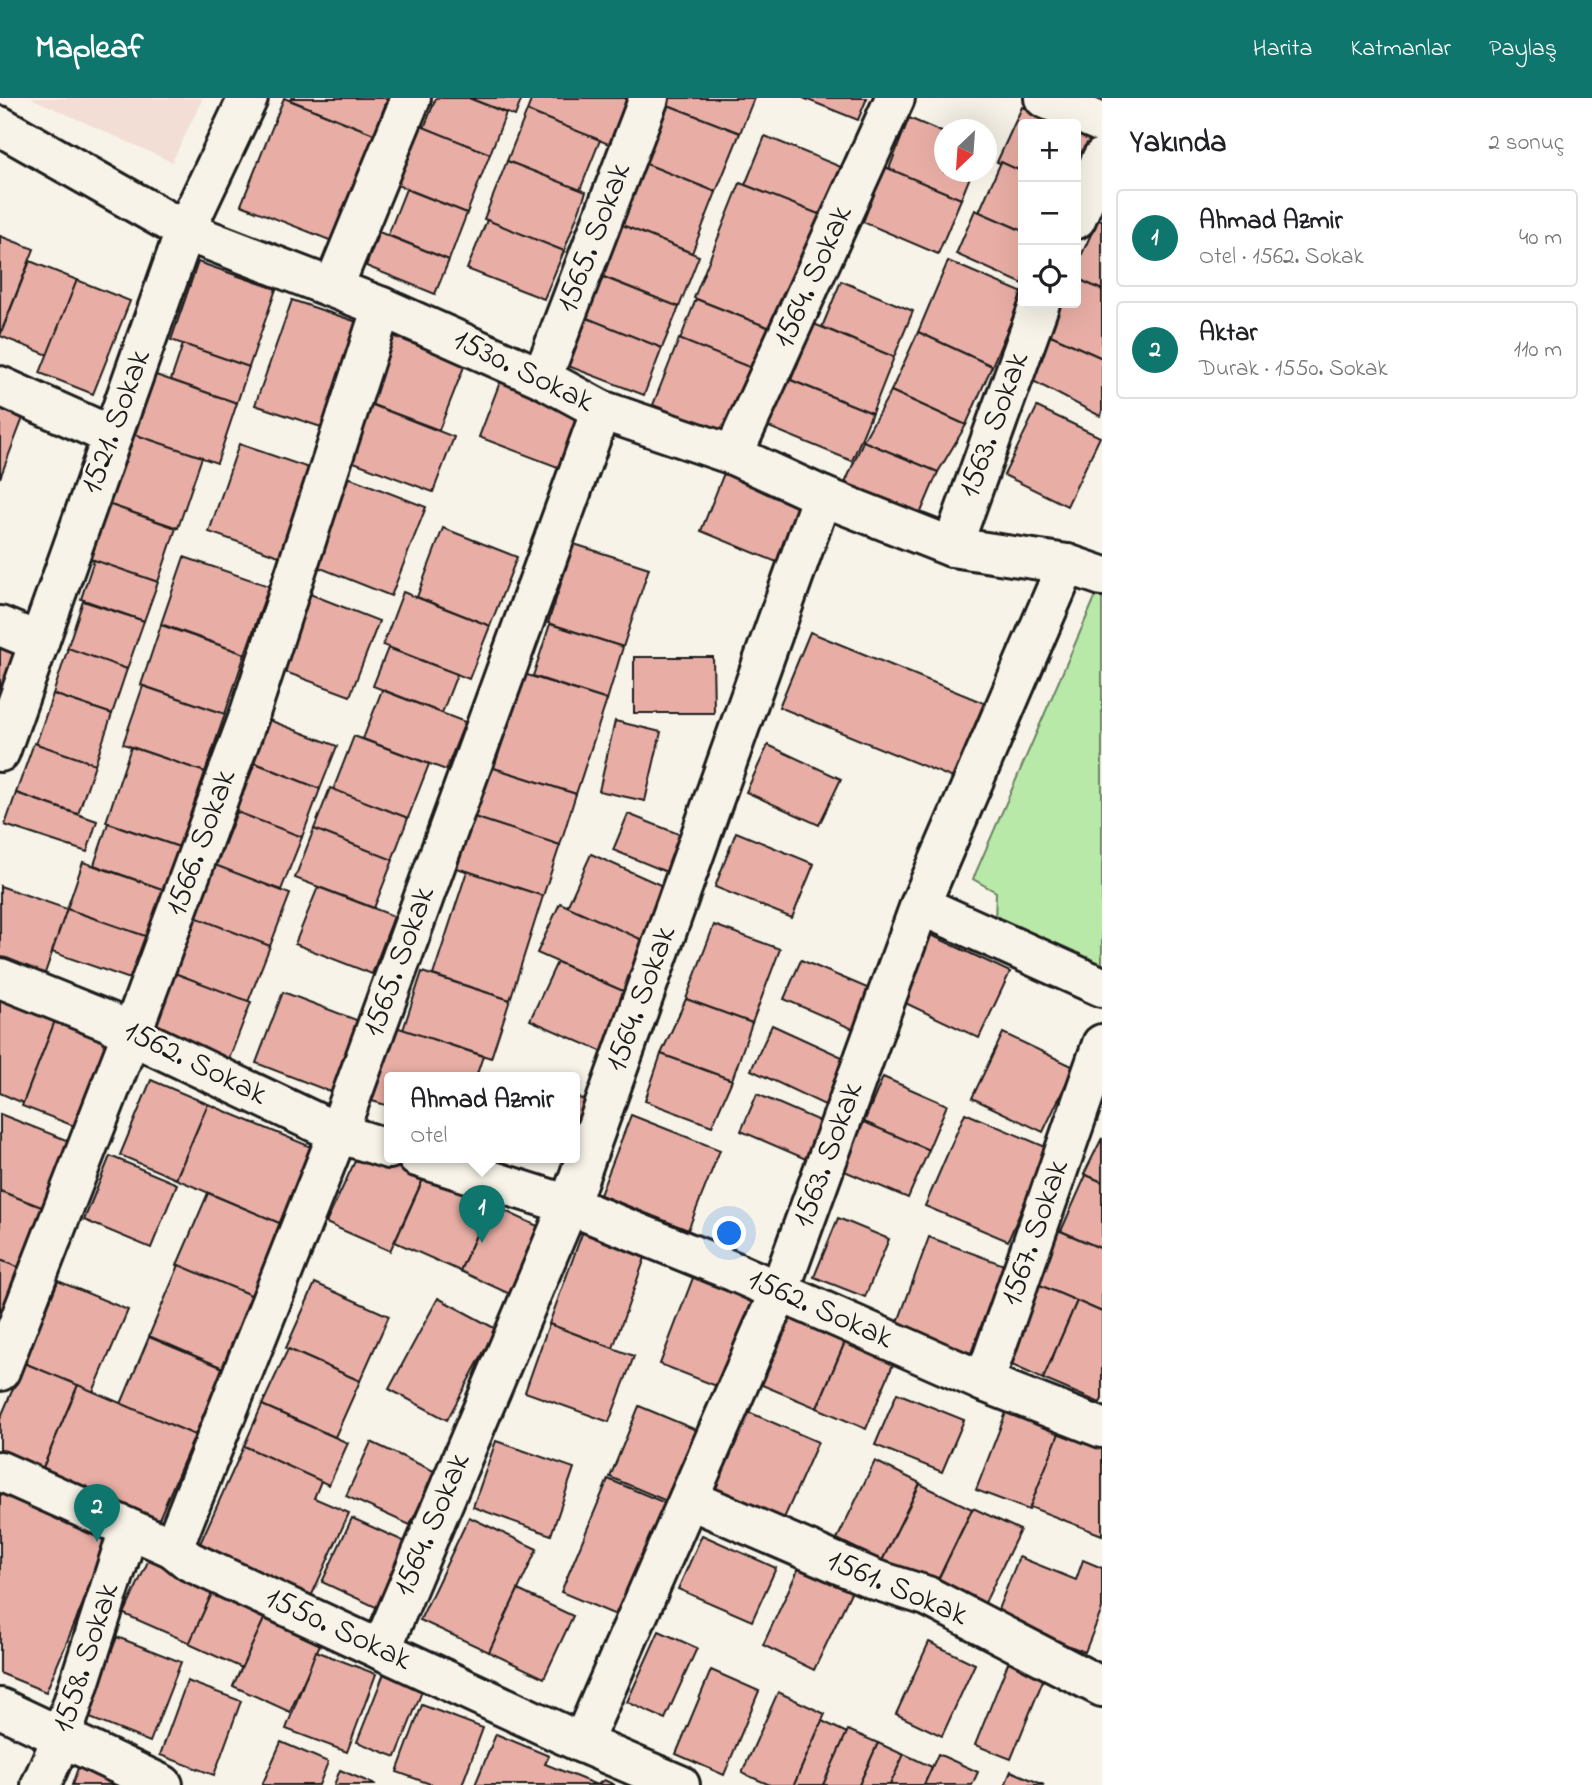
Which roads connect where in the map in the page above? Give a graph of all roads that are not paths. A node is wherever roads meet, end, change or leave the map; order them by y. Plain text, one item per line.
1 (248, 98) edge
2 (411, 98) edge
3 (649, 98) edge
4 (895, 98) edge
5 (1044, 98) edge
6 (1102, 123) edge
7 (0, 126) edge
8 (1102, 158) edge
9 (1081, 207) edge
10 (185, 231) junction
11 (333, 288) junction
12 (382, 307) junction
13 (1038, 308) edge
14 (542, 378) junction
15 (0, 386) edge
16 (601, 410) junction
17 (112, 436) junction
18 (733, 455) junction
19 (822, 496) junction
20 (952, 547) junction
21 (1084, 570) edge
22 (0, 626) edge
23 (39, 642) junction
24 (0, 752) edge
25 (920, 905) junction
26 (0, 978) edge
27 (1102, 987) edge
28 (131, 1035) junction
29 (1102, 1044) edge
30 (338, 1133) junction
31 (384, 1147) edge
32 (436, 1163) edge
33 (569, 1205) junction
34 (779, 1292) junction
35 (0, 1371) edge
36 (984, 1382) junction
37 (1102, 1428) edge
38 (0, 1471) edge
39 (689, 1499) junction
40 (129, 1530) junction
41 (173, 1548) junction
42 (381, 1650) junction
43 (1102, 1687) edge
44 (0, 1708) edge
45 (62, 1737) junction
46 (582, 1743) junction
47 (41, 1785) edge
48 (163, 1785) edge
49 (680, 1785) edge

1 - 10 street, 1521. Sokak
2 - 11 street
3 - 14 street, 1565. Sokak
4 - 18 street, 1564. Sokak
5 - 6 street
7 - 10 street, 1530. Sokak
8 - 9 street
10 - 11 street, 1530. Sokak
10 - 17 street, 1521. Sokak
11 - 12 street, 1530. Sokak
12 - 14 street, 1530. Sokak
12 - 28 street, 1566. Sokak
13 - 20 street, 1563. Sokak
14 - 16 street, 1530. Sokak
15 - 17 street
16 - 18 street, 1530. Sokak
16 - 30 street, 1565. Sokak
17 - 23 street, 1521. Sokak
18 - 19 street, 1530. Sokak
19 - 20 street, 1530. Sokak
19 - 33 street, 1564. Sokak
20 - 21 street, 1530. Sokak
21 - 25 street, 1563. Sokak
22 - 23 street
23 - 24 street, 1521. Sokak
25 - 27 street
25 - 34 street, 1563. Sokak
26 - 28 street, 1562. Sokak
28 - 30 street, 1562. Sokak
28 - 35 street, 1566. Sokak
29 - 36 street, 1567. Sokak
30 - 31 street, 1562. Sokak
30 - 41 street, 1565. Sokak
32 - 33 street, 1562. Sokak
33 - 34 street, 1562. Sokak
33 - 42 street, 1564. Sokak
34 - 36 street, 1562. Sokak
34 - 39 street, 1563. Sokak
36 - 37 street, 1562. Sokak
38 - 40 street, 1550. Sokak
39 - 43 street, 1561. Sokak
39 - 46 street, 1563. Sokak
40 - 41 street, 1550. Sokak
40 - 45 street, 1558. Sokak
41 - 42 street, 1550. Sokak
42 - 46 street, 1550. Sokak
44 - 45 street
45 - 47 street, 1558. Sokak
45 - 48 street
46 - 49 street, 1550. Sokak

